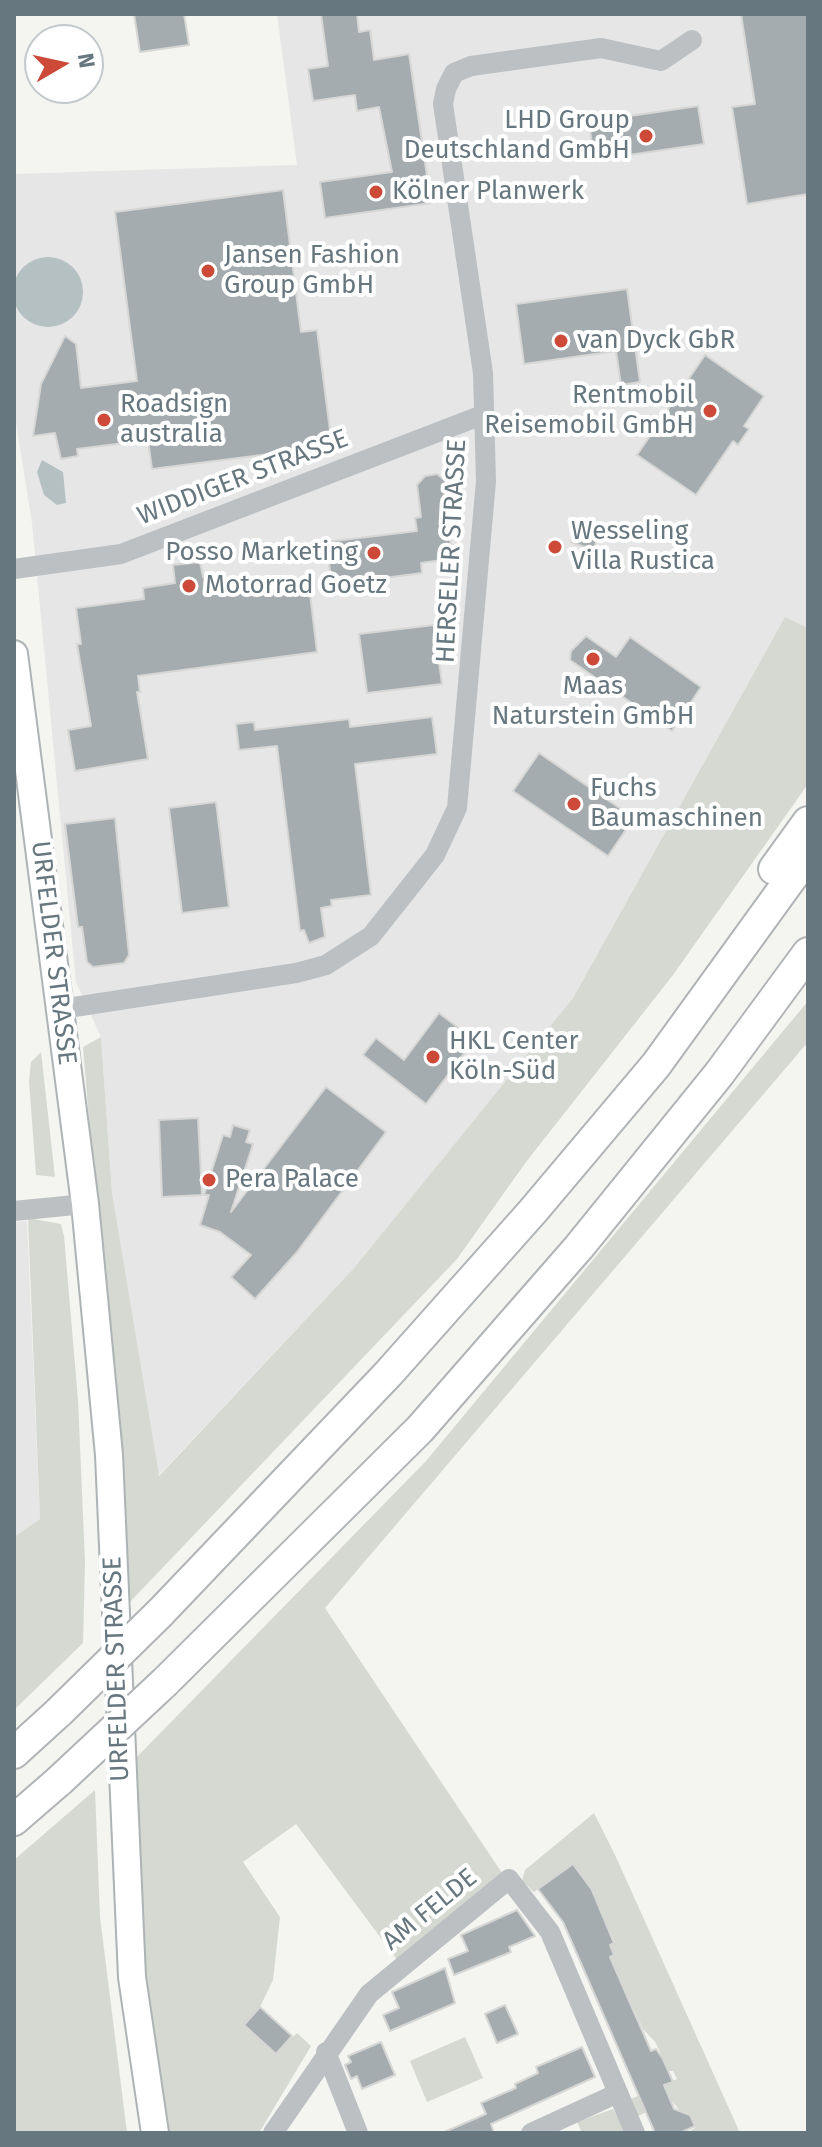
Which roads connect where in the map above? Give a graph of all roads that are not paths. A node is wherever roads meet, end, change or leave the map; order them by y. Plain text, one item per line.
1 (692, 40) dead end
2 (485, 414) junction
3 (14, 569) edge
4 (14, 654) edge
5 (808, 822) edge
6 (808, 855) edge
7 (808, 953) edge
8 (61, 1009) junction
9 (656, 1065) junction
10 (85, 1204) junction
11 (14, 1211) edge
12 (14, 1753) edge
13 (14, 1820) edge
14 (326, 2052) junction
15 (618, 2093) junction
16 (155, 2133) edge
17 (273, 2133) edge
18 (358, 2133) edge
19 (531, 2133) edge
20 (635, 2133) edge

1 - 2 street, HERSELER STRASSE
2 - 3 street, WIDDIGER STRASSE
2 - 8 street, HERSELER STRASSE
4 - 8 main road, URFELDER STRASSE
5 - 9 highway
6 - 9 highway
7 - 13 highway, bridge
8 - 10 main road, URFELDER STRASSE
9 - 12 highway, bridge
10 - 11 street
10 - 16 main road, URFELDER STRASSE
14 - 15 street, AM FELDE
14 - 17 street, AM FELDE
14 - 18 street
15 - 19 street
15 - 20 street, AM FELDE

